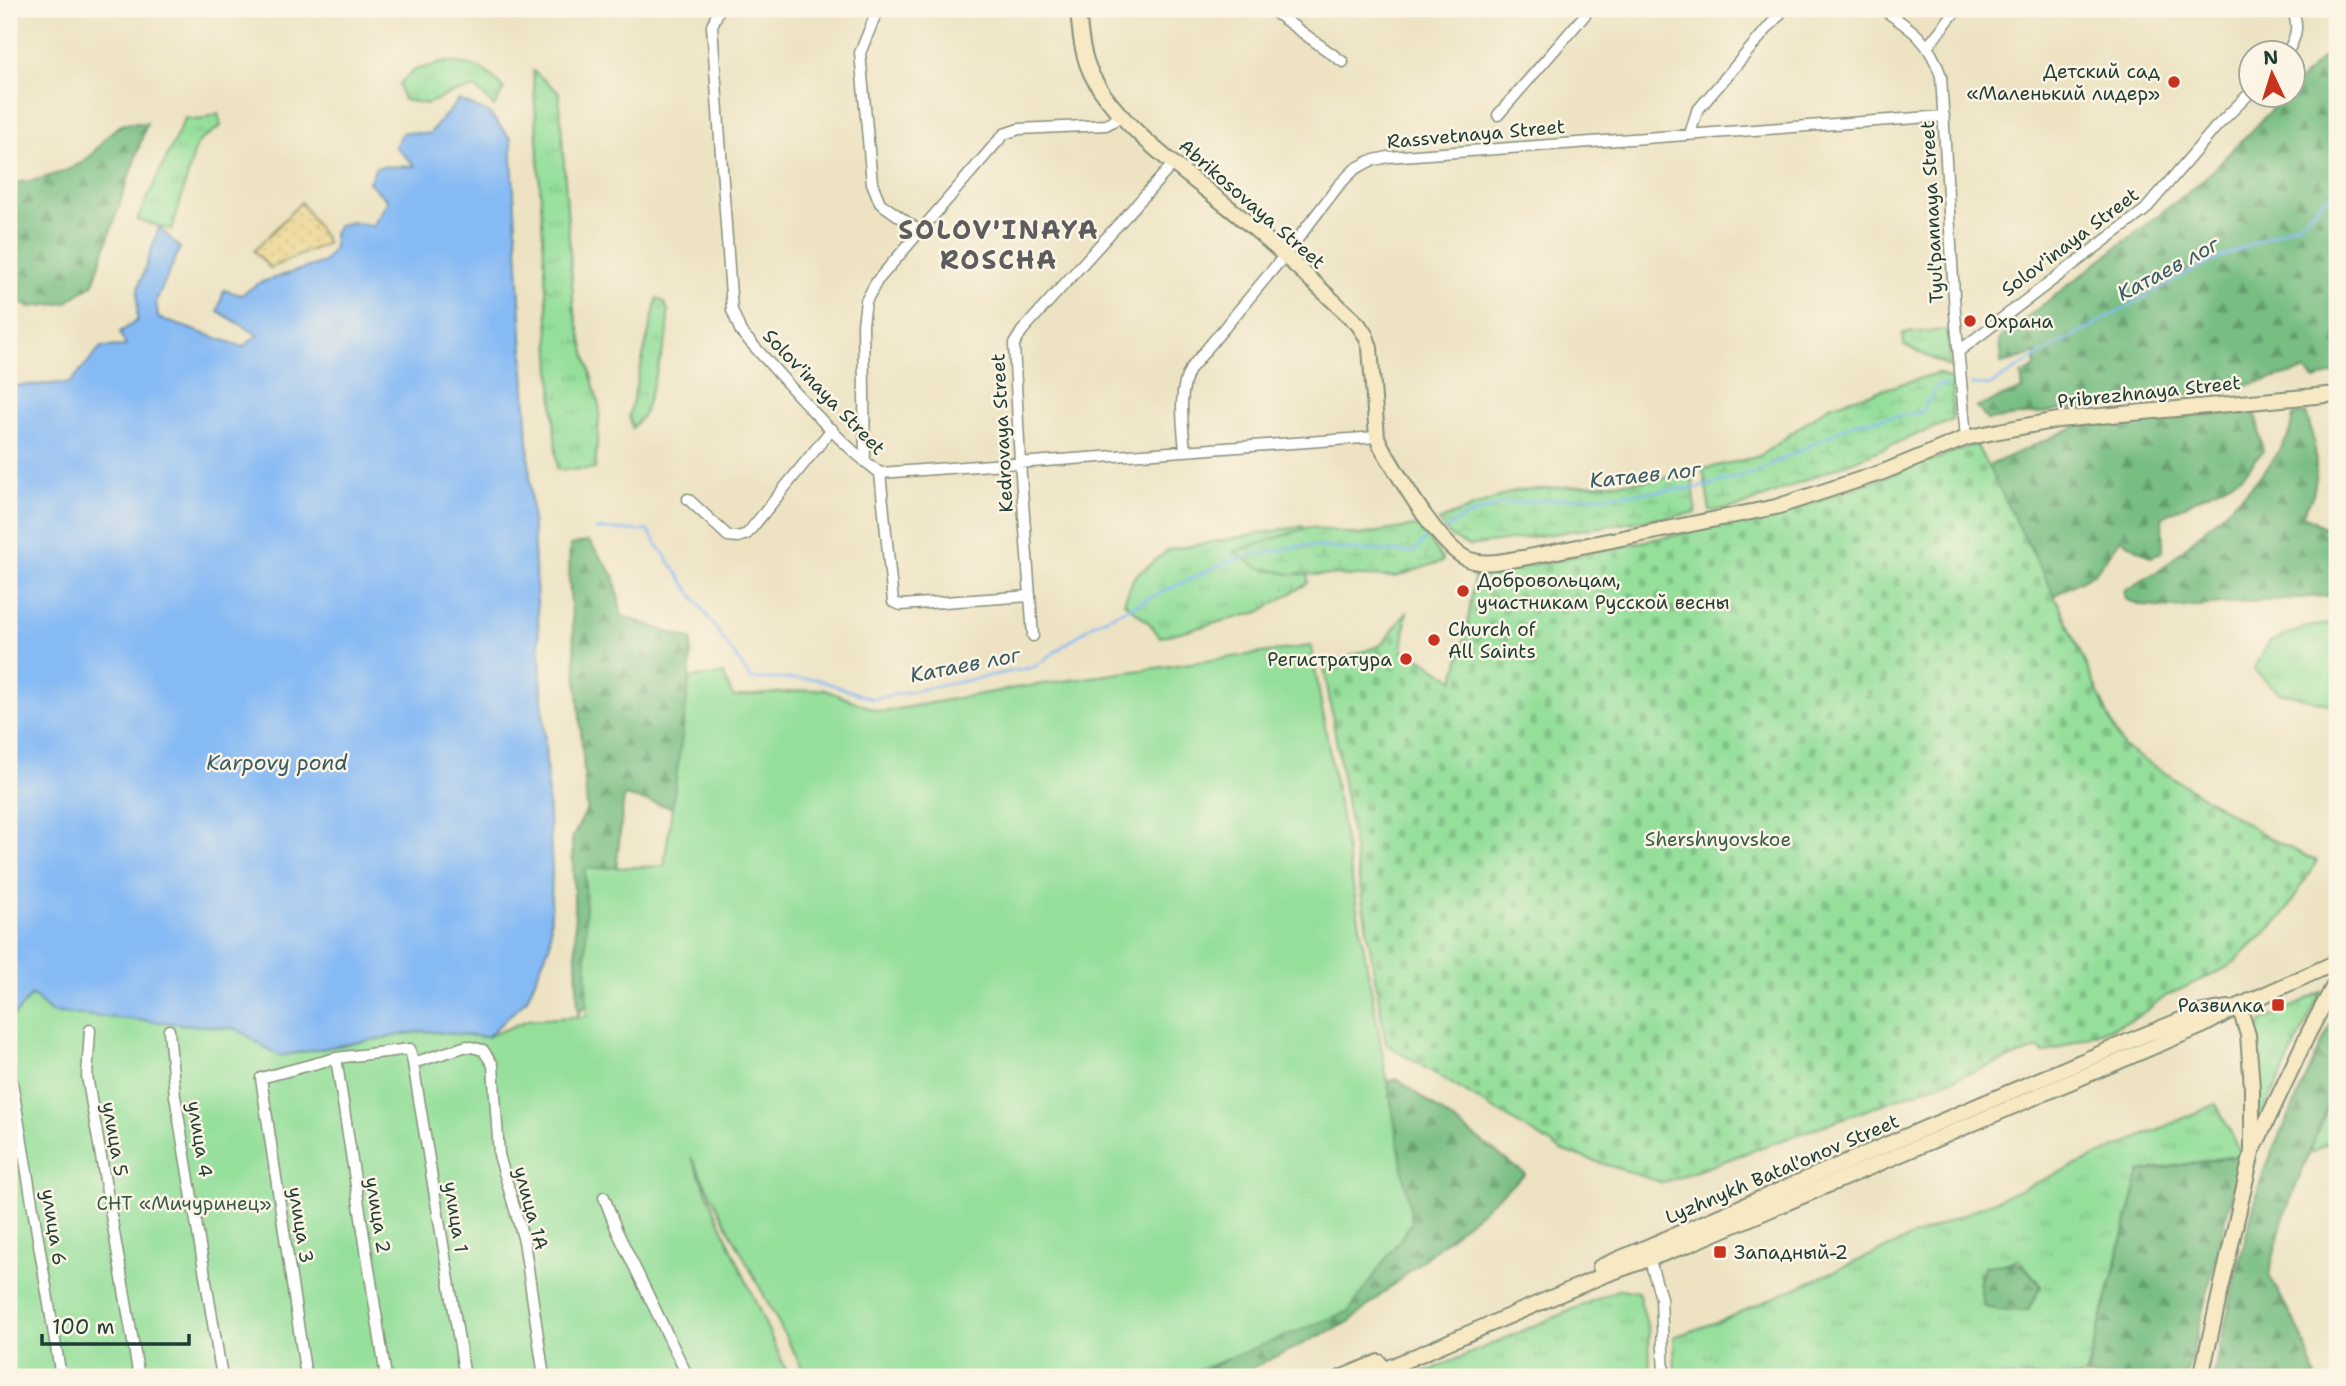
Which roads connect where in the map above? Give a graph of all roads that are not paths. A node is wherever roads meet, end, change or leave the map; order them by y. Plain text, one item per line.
1 (719, 9) edge
2 (878, 9) edge
3 (1078, 9) edge
4 (1270, 9) edge
5 (1590, 9) edge
6 (1784, 9) edge
7 (1882, 9) edge
8 (1957, 9) edge
9 (2291, 9) edge
10 (2292, 38) edge
11 (1928, 46) junction
12 (1343, 62) dead end
13 (2238, 104) edge
14 (1498, 115) dead end
15 (1122, 116) junction
16 (1944, 116) junction
17 (1690, 134) junction
18 (1174, 163) junction
19 (920, 231) junction
20 (1284, 256) junction
21 (1959, 351) junction
22 (2337, 394) edge
23 (832, 429) junction
24 (1377, 437) junction
25 (1966, 438) junction
26 (1185, 451) junction
27 (865, 462) junction
28 (1020, 462) junction
29 (880, 473) junction
30 (688, 499) dead end
31 (1030, 596) junction
32 (1033, 636) dead end
33 (2337, 962) edge
34 (2337, 980) edge
35 (2239, 1006) junction
36 (90, 1030) dead end
37 (169, 1030) dead end
38 (335, 1058) junction
39 (413, 1063) junction
40 (12, 1082) dead end
41 (2252, 1152) junction
42 (604, 1197) dead end
43 (1648, 1253) junction
44 (61, 1377) edge
45 (139, 1377) edge
46 (222, 1377) edge
47 (306, 1377) edge
48 (386, 1377) edge
49 (465, 1377) edge
50 (544, 1377) edge
51 (688, 1377) edge
52 (1342, 1377) edge
53 (1367, 1377) edge
54 (1664, 1377) edge
55 (2201, 1377) edge

1 - 23 street, Solov'inaya Street
2 - 19 street
3 - 15 street, Abrikosovaya Street
4 - 12 street
5 - 14 street
6 - 17 street
7 - 11 street, Tyul'pannaya Street
8 - 11 street
9 - 10 street
11 - 16 street, Tyul'pannaya Street
13 - 21 street, Solov'inaya Street
15 - 18 street, Abrikosovaya Street
15 - 19 street
16 - 17 street, Rassvetnaya Street
16 - 21 street, Tyul'pannaya Street
17 - 20 street, Rassvetnaya Street
18 - 20 street, Abrikosovaya Street
18 - 28 street, Kedrovaya Street
19 - 27 street
20 - 24 street, Abrikosovaya Street
20 - 26 street, Rassvetnaya Street
21 - 25 street, Tyul'pannaya Street
22 - 25 street, Pribrezhnaya Street
23 - 27 street, Solov'inaya Street
23 - 30 street
24 - 25 street, Pribrezhnaya Street
24 - 26 street, Solov'inaya Street
26 - 28 street, Solov'inaya Street
27 - 29 street, Solov'inaya Street
28 - 29 street, Solov'inaya Street
28 - 31 street, Kedrovaya Street
29 - 31 street
31 - 32 street, Kedrovaya Street
33 - 35 street, Lyzhnykh Batal'onov Street
34 - 41 street
35 - 41 street
35 - 43 street, Lyzhnykh Batal'onov Street
36 - 45 street, улица 5
37 - 46 street, улица 4
38 - 39 street
38 - 47 street, улица 3
38 - 48 street, улица 2
39 - 49 street, улица 1
39 - 50 street, улица 1А
40 - 44 street, улица 6
41 - 55 street
42 - 51 street
43 - 52 street, Lyzhnykh Batal'onov Street
43 - 53 street, Lyzhnykh Batal'onov Street
43 - 54 street

